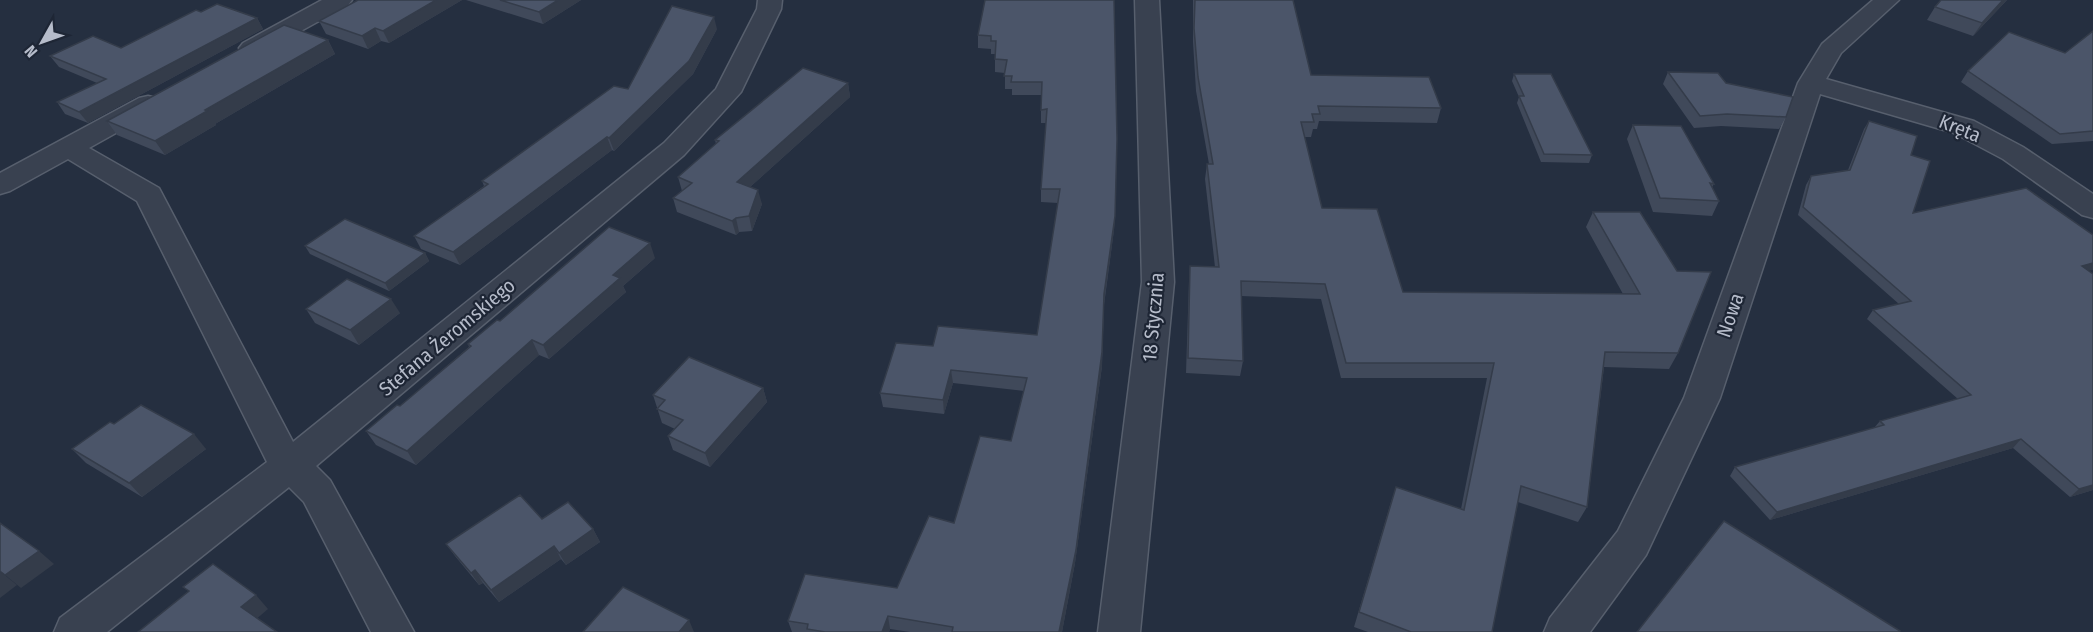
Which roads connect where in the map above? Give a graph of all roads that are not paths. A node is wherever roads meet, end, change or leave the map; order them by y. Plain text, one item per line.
1 (770, 0) edge
2 (1147, 0) edge
3 (1887, 0) edge
4 (323, 3) edge
5 (232, 59) edge
6 (1811, 83) junction
7 (171, 92) edge
8 (69, 148) junction
9 (0, 185) edge
10 (2093, 208) edge
11 (288, 467) junction
12 (75, 632) edge
13 (393, 632) edge
14 (1119, 632) edge
15 (1565, 632) edge

1 - 11 street, Stefana Żeromskiego
2 - 14 street, 18 Stycznia
3 - 6 street, Nowa
4 - 5 street
6 - 10 street, Kręta
6 - 15 street, Nowa
7 - 8 street
8 - 9 street
8 - 11 street
11 - 12 street, Stefana Żeromskiego
11 - 13 street

